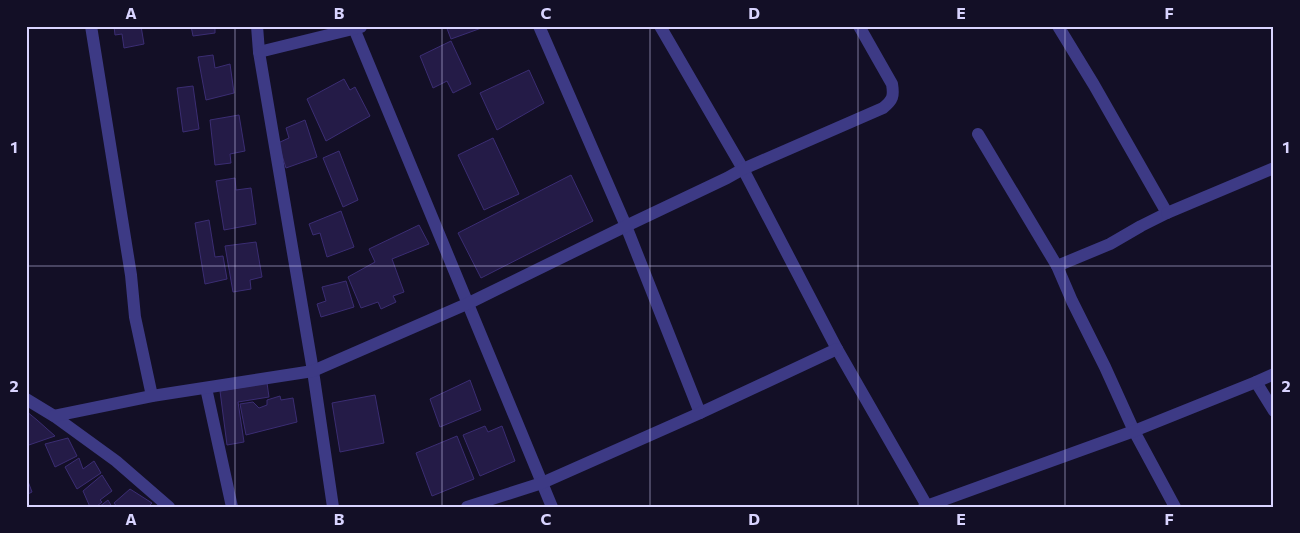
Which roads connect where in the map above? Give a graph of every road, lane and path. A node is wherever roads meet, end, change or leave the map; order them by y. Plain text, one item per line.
1 (91, 26) edge
2 (257, 26) edge
3 (539, 26) edge
4 (660, 26) edge
5 (858, 26) edge
6 (1058, 26) edge
7 (357, 27) edge
8 (259, 52) junction
9 (978, 134) dead end
10 (1274, 168) edge
11 (743, 169) junction
12 (1167, 214) junction
13 (626, 226) junction
14 (1057, 266) junction
15 (469, 303) junction
16 (837, 349) junction
17 (313, 371) junction
18 (1274, 374) edge
19 (1256, 382) junction
20 (206, 388) junction
21 (152, 396) junction
22 (26, 399) edge
23 (1274, 411) edge
24 (700, 413) junction
25 (54, 416) junction
26 (1134, 431) junction
27 (542, 483) junction
28 (954, 502) edge
29 (926, 506) edge
30 (169, 507) edge
31 (232, 507) edge
32 (333, 507) edge
33 (467, 507) edge
34 (552, 507) edge
35 (1175, 507) edge

1 - 21 street
2 - 8 street
3 - 13 street
4 - 11 street
5 - 11 street
6 - 12 street
7 - 8 street
7 - 15 street
8 - 17 street
9 - 14 street
10 - 12 street
11 - 13 street
11 - 16 street
12 - 14 street
13 - 15 street
13 - 24 street
14 - 26 street
15 - 17 street
15 - 27 street
16 - 24 street
16 - 29 street
17 - 20 street
17 - 32 street
18 - 19 street
19 - 23 street
19 - 26 street
20 - 21 street
20 - 31 street
21 - 25 street
22 - 25 street
24 - 27 street
25 - 30 street
26 - 28 street
26 - 35 street
27 - 33 street
27 - 34 street
28 - 29 street

